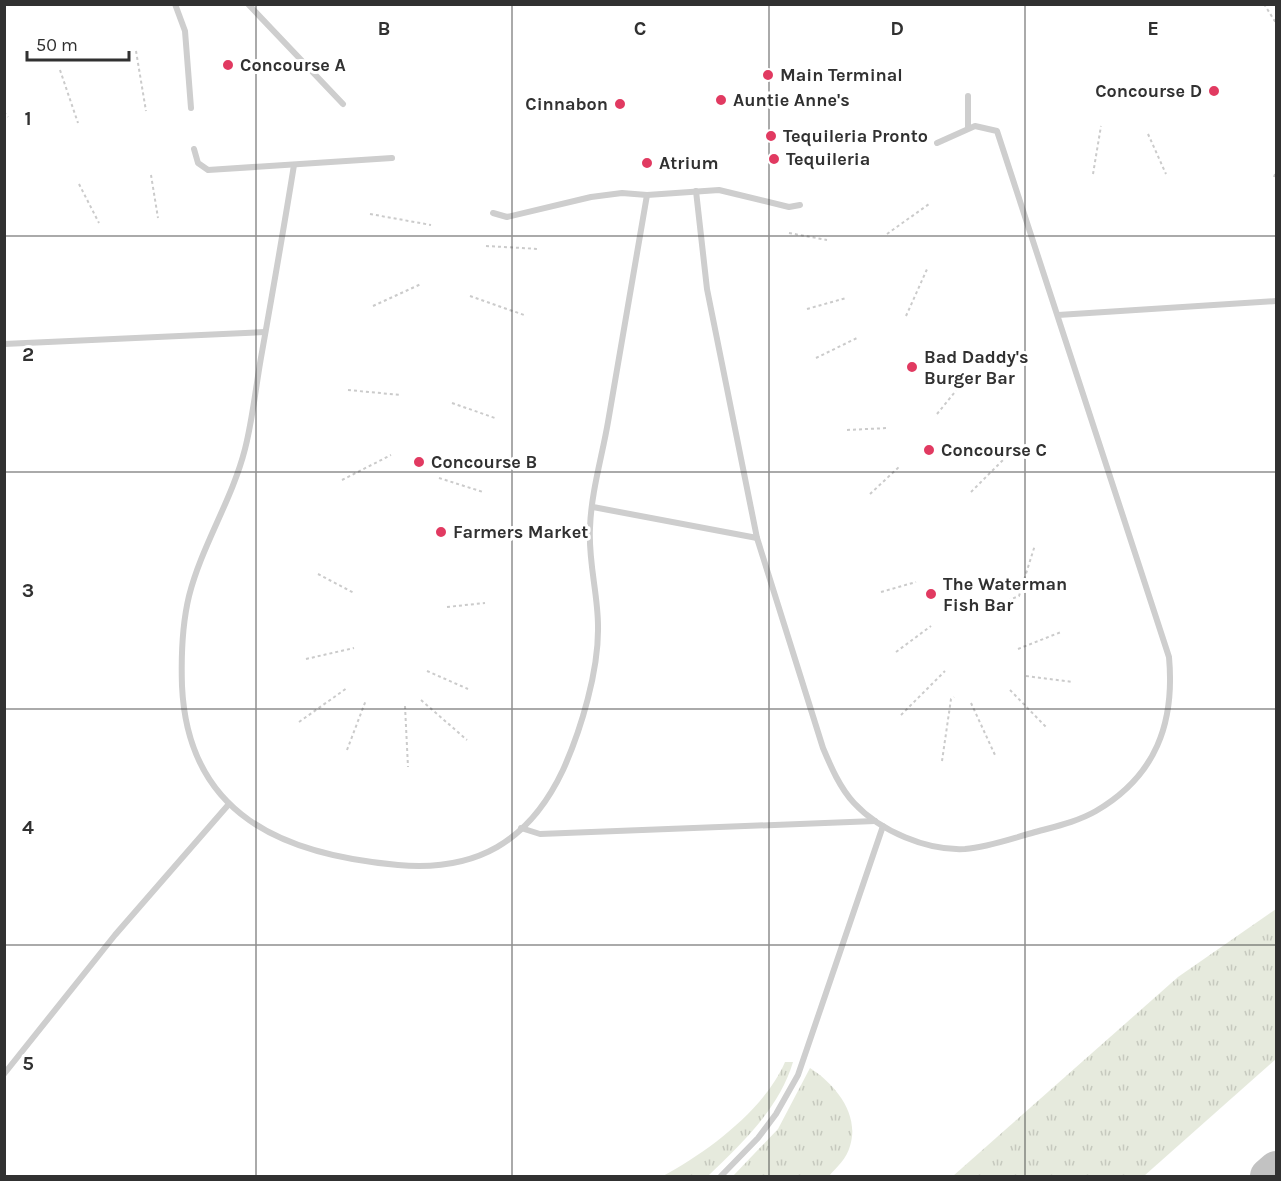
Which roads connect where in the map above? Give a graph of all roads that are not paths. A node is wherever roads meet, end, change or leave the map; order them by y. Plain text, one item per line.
1 (175, 4) edge
2 (248, 4) edge
3 (968, 96) dead end
4 (343, 104) dead end
5 (191, 108) dead end
6 (968, 128) junction
7 (937, 143) dead end
8 (194, 149) dead end
9 (392, 158) dead end
10 (294, 165) junction
11 (696, 191) junction
12 (647, 195) junction
13 (800, 205) dead end
14 (493, 213) dead end
15 (1276, 301) edge
16 (1058, 315) junction
17 (265, 332) junction
18 (4, 344) edge
19 (593, 507) junction
20 (757, 538) junction
21 (229, 804) junction
22 (875, 821) junction
23 (883, 826) junction
24 (521, 828) junction
25 (4, 1074) edge
26 (721, 1176) edge

1 - 5 lane
2 - 4 lane
3 - 6 lane
6 - 7 lane
6 - 16 lane
8 - 10 lane
9 - 10 lane
10 - 17 lane
11 - 12 lane
11 - 13 lane
11 - 20 lane
12 - 14 lane
12 - 19 lane
15 - 16 lane
16 - 23 lane
17 - 18 lane
17 - 21 lane
19 - 20 lane
19 - 24 lane
20 - 22 lane
21 - 24 lane
21 - 25 lane
22 - 23 lane
22 - 24 lane
23 - 26 lane

